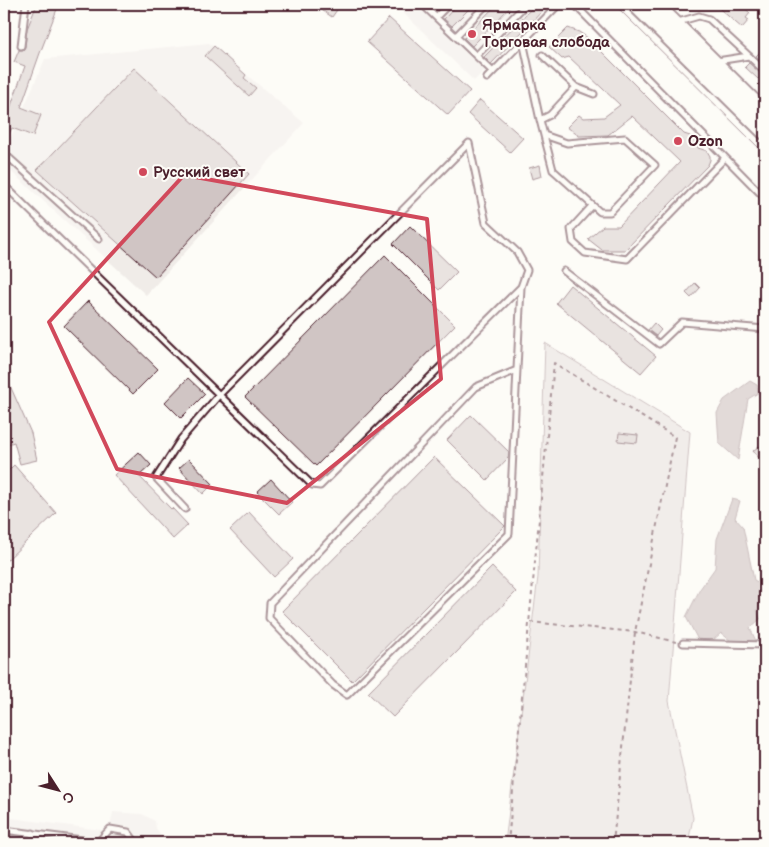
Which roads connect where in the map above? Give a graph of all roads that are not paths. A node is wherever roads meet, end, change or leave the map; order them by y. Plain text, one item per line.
1 (26, 4) edge
2 (422, 4) edge
3 (450, 4) edge
4 (487, 4) edge
5 (526, 4) edge
6 (559, 4) edge
7 (574, 4) edge
8 (636, 4) edge
9 (656, 4) edge
10 (436, 17) junction
11 (674, 24) junction
12 (456, 36) junction
13 (523, 41) junction
14 (21, 46) dead end
15 (542, 55) dead end
16 (476, 56) junction
17 (749, 56) junction
18 (712, 61) junction
19 (493, 72) junction
20 (765, 72) edge
21 (487, 78) dead end
22 (576, 88) junction
23 (594, 94) dead end
24 (765, 114) edge
25 (540, 120) junction
26 (765, 131) edge
27 (544, 135) junction
28 (4, 156) edge
29 (725, 158) junction
30 (4, 185) edge
31 (765, 198) edge
32 (592, 206) junction
33 (99, 239) dead end
34 (564, 271) dead end
35 (521, 287) junction
36 (765, 329) edge
37 (517, 370) junction
38 (219, 395) junction
39 (185, 509) dead end
40 (683, 643) road end
41 (765, 645) edge
42 (5, 830) edge
43 (33, 833) junction
44 (64, 840) edge
45 (4, 843) edge
46 (32, 843) edge
47 (136, 843) edge

1 - 14 lane
2 - 10 lane
3 - 10 lane
4 - 12 lane
5 - 16 lane
6 - 13 lane
7 - 29 lane
8 - 26 main road
9 - 11 main road
10 - 12 lane
11 - 17 lane
11 - 18 main road
12 - 16 lane
13 - 19 lane
13 - 25 lane
15 - 22 lane
16 - 19 lane
17 - 18 lane
17 - 20 lane
18 - 24 main road
19 - 21 lane
22 - 23 lane
22 - 25 lane
25 - 27 lane
27 - 32 lane
27 - 32 lane
28 - 33 lane
29 - 31 lane
29 - 32 lane
30 - 38 lane
34 - 36 lane
35 - 37 lane
35 - 38 lane
35 - 38 lane
37 - 37 lane
38 - 39 lane
40 - 41 lane
42 - 43 lane
42 - 45 lane
43 - 44 lane
43 - 46 lane
44 - 47 lane

